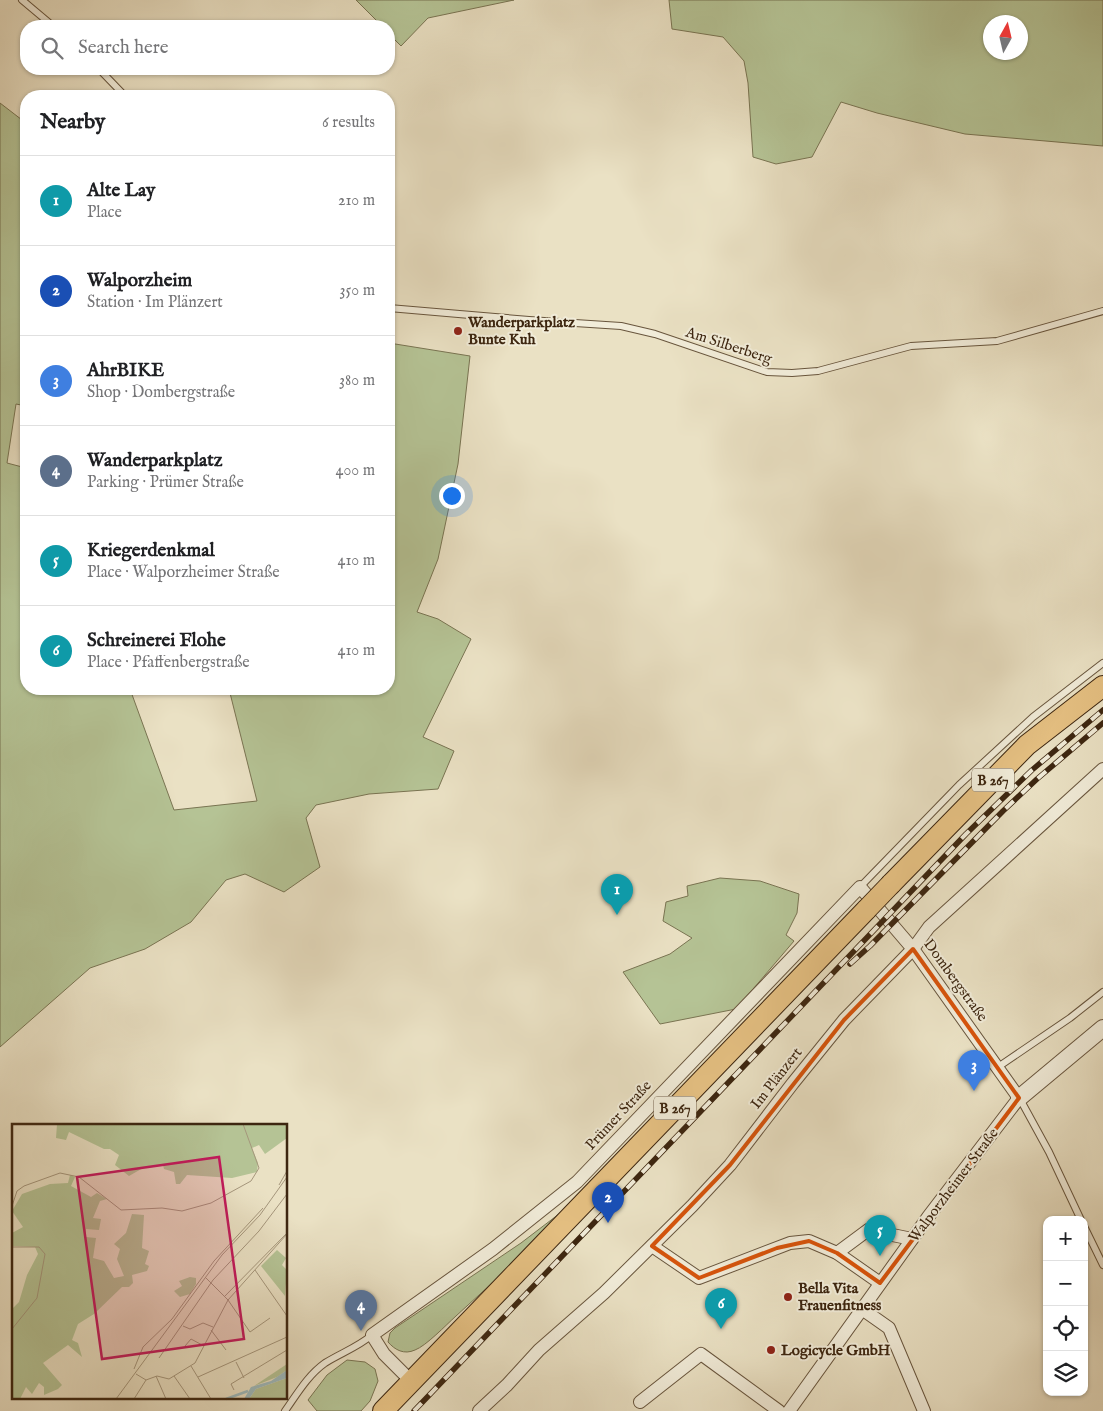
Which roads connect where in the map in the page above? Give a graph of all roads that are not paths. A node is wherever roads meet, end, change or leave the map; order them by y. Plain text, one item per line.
1 (22, 0) edge
2 (46, 20) edge
3 (105, 75) edge
4 (119, 90) edge
5 (395, 308) edge
6 (1103, 311) edge
7 (1103, 663) edge
8 (1103, 686) edge
9 (1103, 769) edge
10 (860, 887) junction
11 (914, 949) junction
12 (1103, 992) edge
13 (1103, 1028) edge
14 (998, 1067) junction
15 (1019, 1098) junction
16 (1079, 1216) edge
17 (1088, 1234) edge
18 (912, 1239) junction
19 (652, 1246) junction
20 (837, 1253) junction
21 (1103, 1265) edge
22 (880, 1283) junction
23 (862, 1309) junction
24 (372, 1335) junction
25 (412, 1382) junction
26 (640, 1402) dead end
27 (285, 1411) edge
28 (384, 1411) edge
29 (479, 1411) edge
30 (779, 1411) edge
31 (789, 1411) edge
32 (924, 1411) edge

1 - 2 lane
3 - 4 lane
5 - 6 lane, Am Silberberg
7 - 10 lane
8 - 25 main road, B 267, bridge
9 - 11 street, Im Plänzert
10 - 11 street, Dombergstraße
10 - 24 street, Prümer Straße
11 - 14 street, Dombergstraße
11 - 19 street, Im Plänzert
12 - 14 lane
13 - 15 street, Walporzheimer Straße
14 - 15 street, Dombergstraße
15 - 16 lane
15 - 18 street, Walporzheimer Straße
17 - 21 lane
18 - 20 street
18 - 22 street, Walporzheimer Straße
19 - 20 street
19 - 29 street, Im Plänzert
20 - 22 street
22 - 23 street, Walporzheimer Straße
23 - 31 street, Walporzheimer Straße
23 - 32 street
24 - 25 street
24 - 27 lane, Prümer Straße
25 - 28 main road, B 267
26 - 30 street

